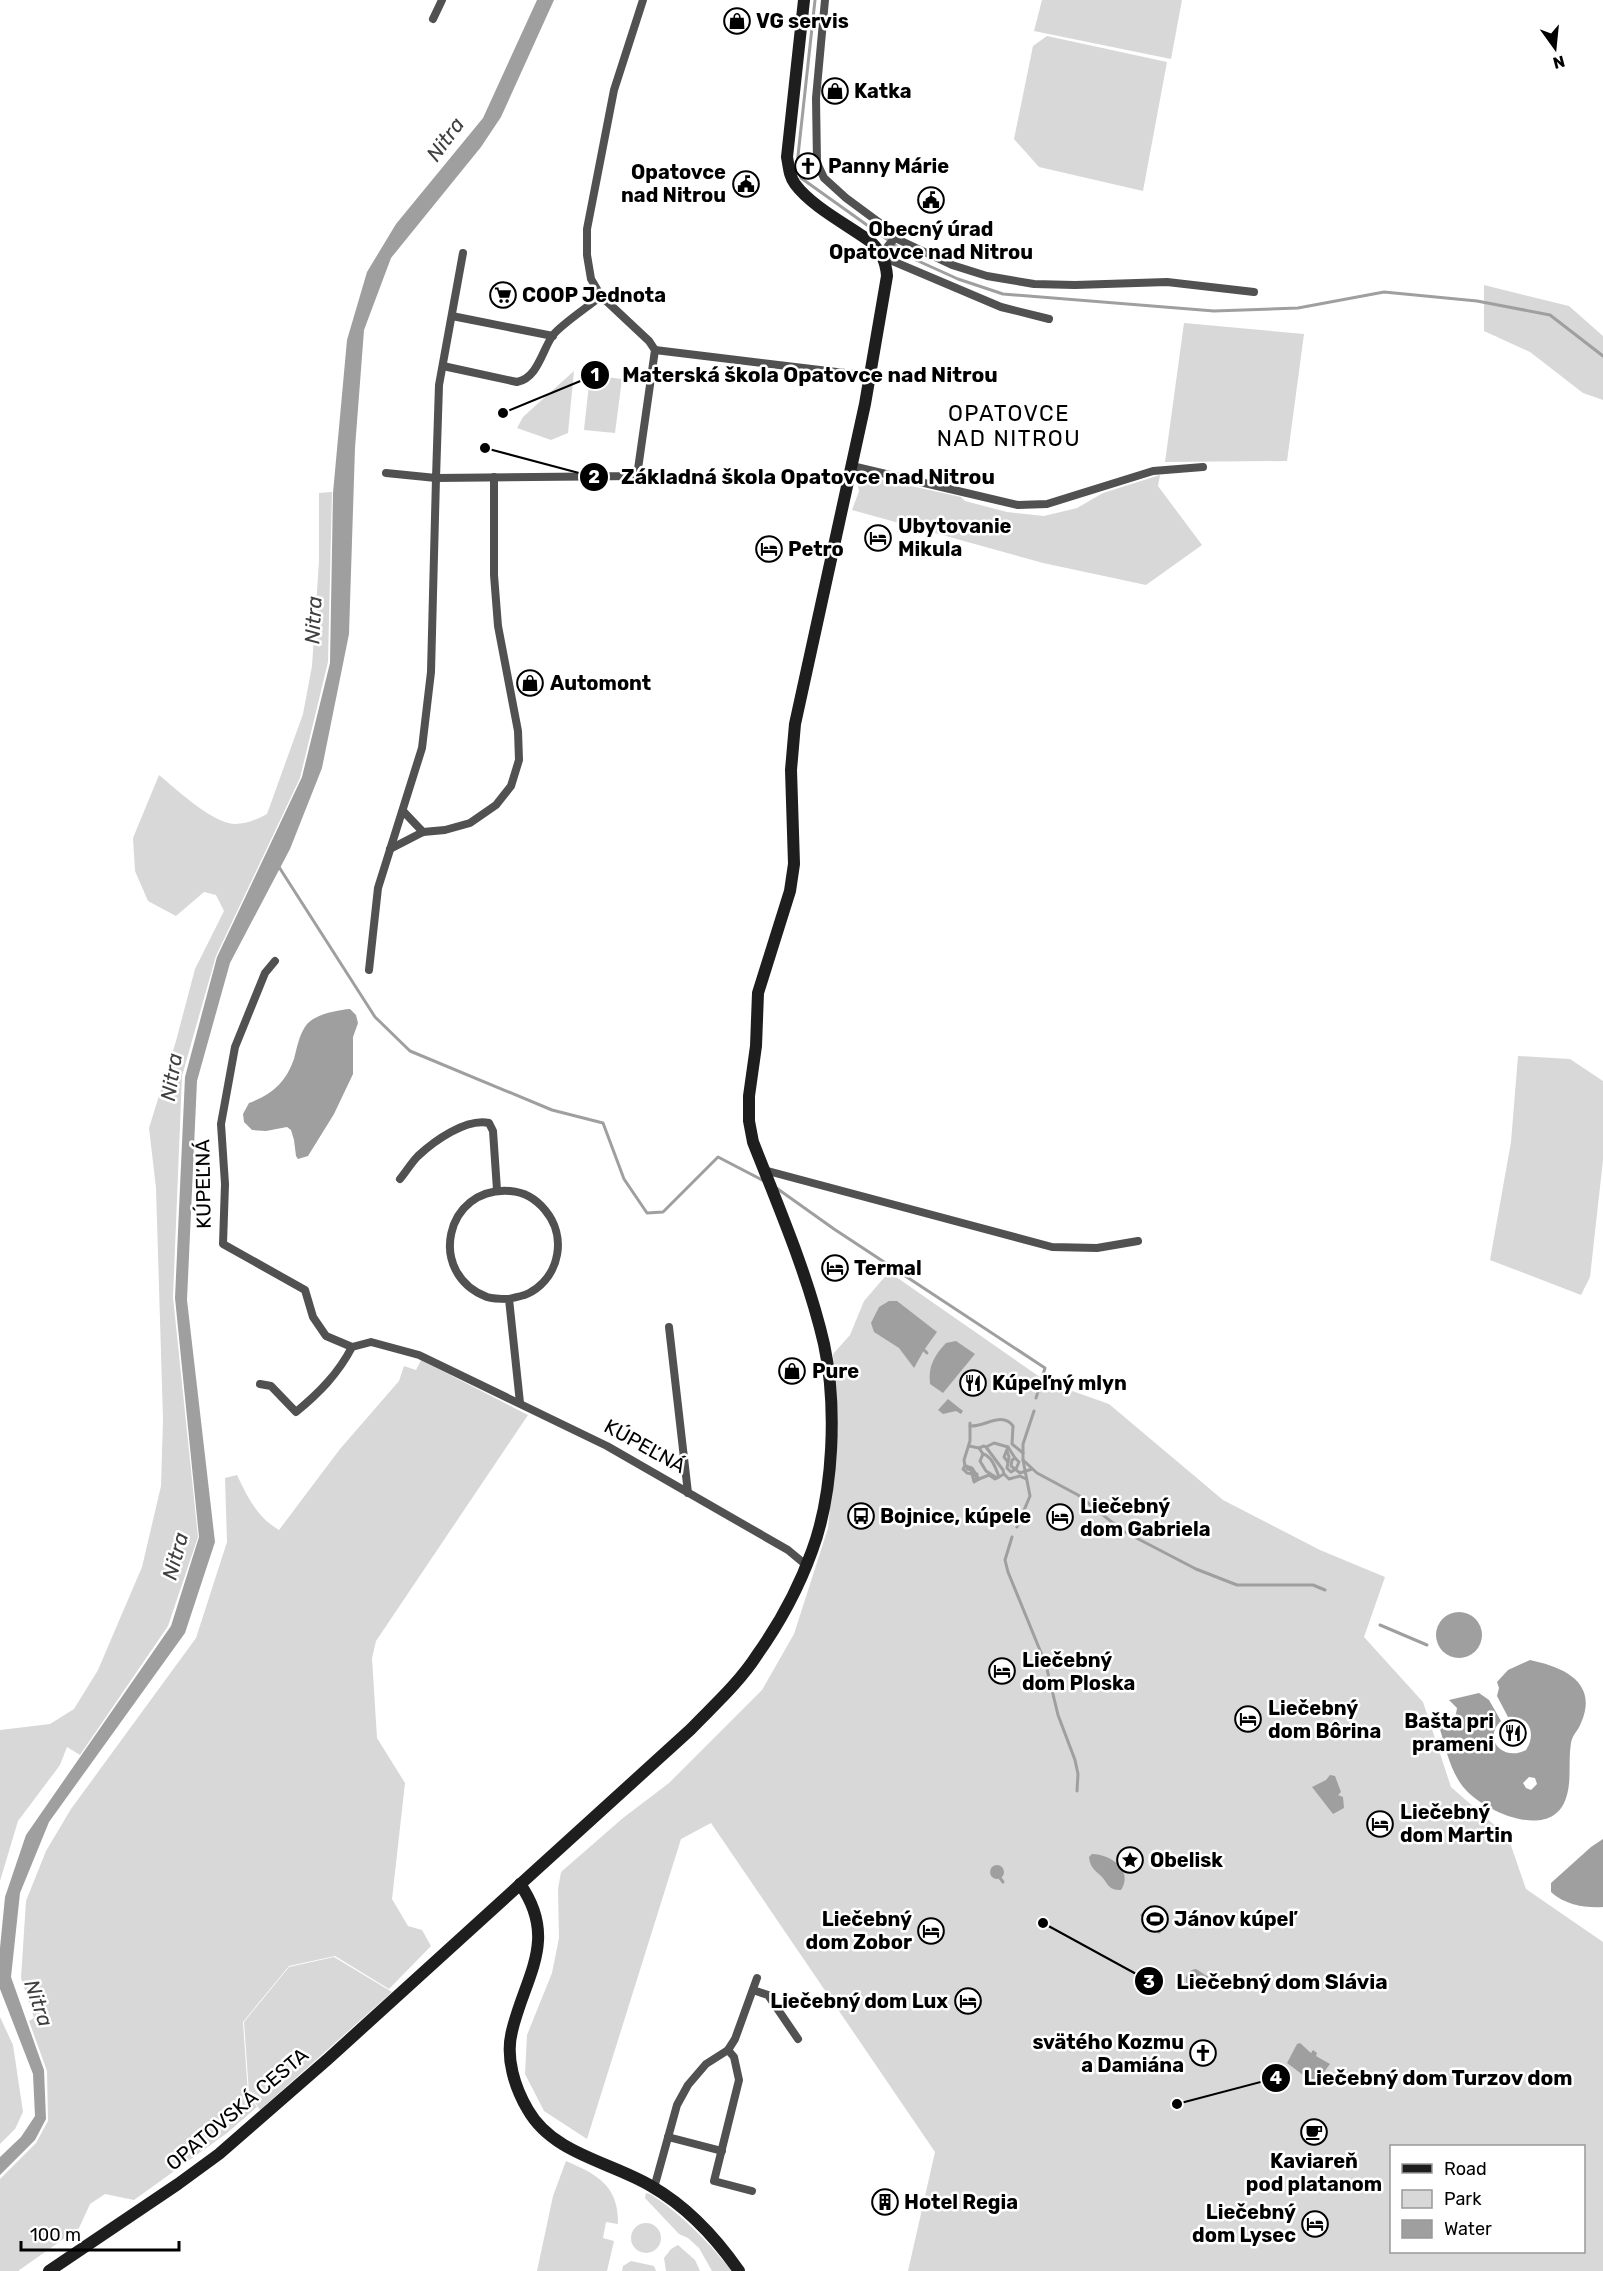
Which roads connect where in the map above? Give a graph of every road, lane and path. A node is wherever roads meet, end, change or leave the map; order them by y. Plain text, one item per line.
1 (442, 0) edge
2 (643, 0) edge
3 (804, 0) edge
4 (825, 0) edge
5 (433, 19) dead end
6 (895, 238) junction
7 (886, 251) junction
8 (463, 253) dead end
9 (1254, 292) dead end
10 (601, 297) junction
11 (452, 316) junction
12 (1049, 319) dead end
13 (553, 336) junction
14 (655, 350) junction
15 (443, 366) junction
16 (870, 376) junction
17 (852, 466) junction
18 (1203, 466) dead end
19 (386, 472) dead end
20 (494, 477) junction
21 (436, 478) junction
22 (403, 811) junction
23 (423, 832) junction
24 (390, 849) junction
25 (275, 961) dead end
26 (369, 970) dead end
27 (764, 1170) junction
28 (400, 1179) dead end
29 (497, 1190) junction
30 (1138, 1241) dead end
31 (509, 1299) junction
32 (669, 1327) dead end
33 (352, 1347) junction
34 (260, 1383) dead end
35 (520, 1403) junction
36 (688, 1493) junction
37 (806, 1565) junction
38 (520, 1884) junction
39 (757, 1978) dead end
40 (753, 1990) junction
41 (798, 2039) dead end
42 (728, 2050) junction
43 (668, 2137) junction
44 (722, 2151) junction
45 (654, 2188) junction
46 (752, 2191) dead end
47 (49, 2271) edge
48 (739, 2271) edge

1 - 5 street
2 - 10 street
3 - 7 street
4 - 6 street
6 - 7 street
6 - 9 street
7 - 12 street
7 - 16 street
8 - 11 street
10 - 13 street
10 - 14 street
11 - 13 street
11 - 15 street
13 - 15 street
14 - 16 street
14 - 20 street
15 - 21 street
16 - 17 street
17 - 18 street
17 - 27 street
19 - 21 street
20 - 21 street
20 - 23 street
21 - 22 street
22 - 23 street
22 - 24 street
23 - 24 street
24 - 26 street
25 - 33 street, KÚPEĽNÁ
27 - 30 street
27 - 37 street, OPATOVSKÁ CESTA
28 - 29 street
29 - 31 street
29 - 31 street
31 - 35 street
32 - 36 street, KÚPEĽNÁ
33 - 34 street
33 - 35 street, KÚPEĽNÁ
35 - 36 street, KÚPEĽNÁ
36 - 37 street, KÚPEĽNÁ
37 - 38 street, OPATOVSKÁ CESTA
38 - 45 street
38 - 47 street, OPATOVSKÁ CESTA
39 - 40 street
40 - 41 street
40 - 42 street
42 - 43 street
42 - 44 street
43 - 44 street
43 - 45 street
44 - 46 street
45 - 48 street

